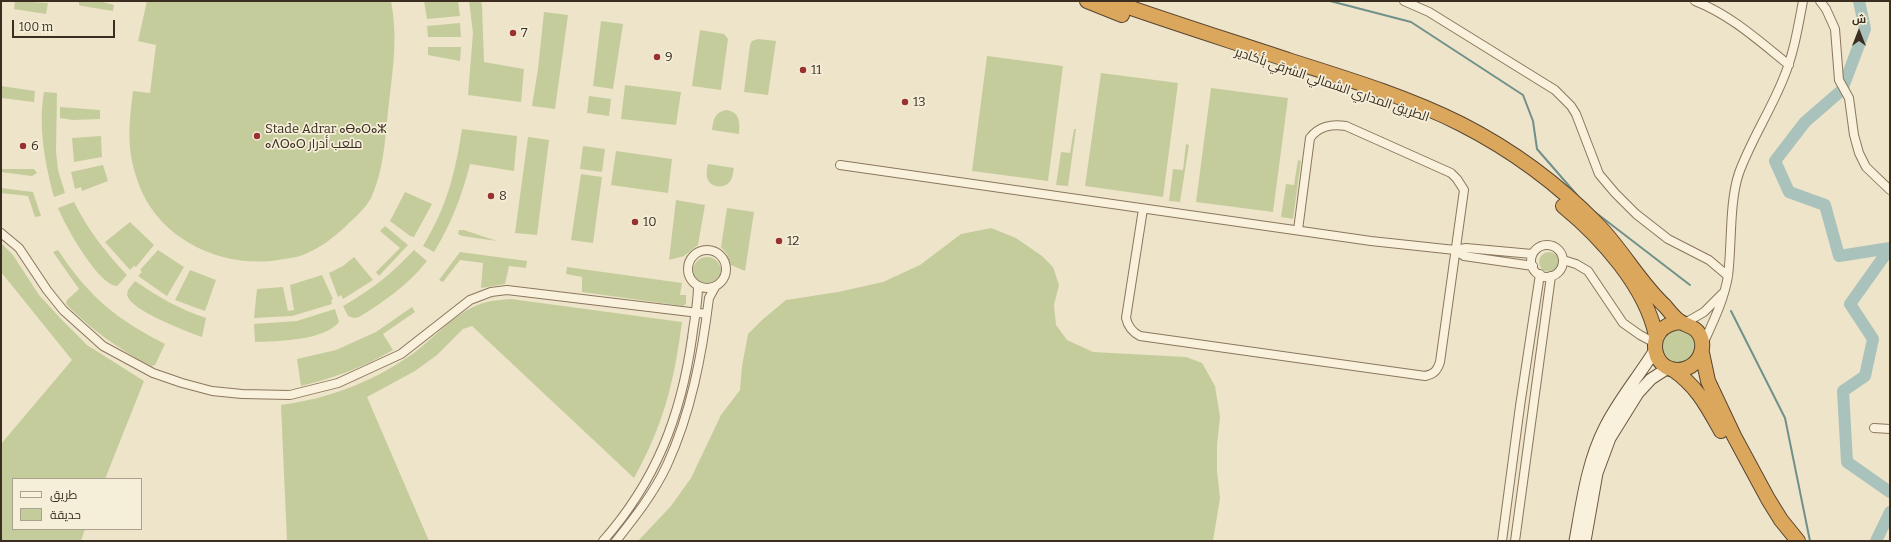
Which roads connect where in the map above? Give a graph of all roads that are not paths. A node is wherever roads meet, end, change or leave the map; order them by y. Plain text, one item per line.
1 (1087, 1) edge
2 (1111, 1) edge
3 (1404, 1) edge
4 (1695, 1) edge
5 (1803, 1) edge
6 (1820, 1) edge
7 (1419, 4) edge
8 (1789, 65) junction
9 (840, 165) dead end
10 (1890, 190) edge
11 (1143, 209) junction
12 (1298, 230) junction
13 (1, 233) edge
14 (1455, 250) junction
15 (1532, 254) junction
16 (1563, 260) junction
17 (1533, 266) junction
18 (1540, 274) junction
19 (1551, 276) junction
20 (1728, 276) junction
21 (698, 286) junction
22 (715, 287) junction
23 (1725, 291) junction
24 (696, 312) junction
25 (707, 314) junction
26 (1683, 322) junction
27 (1655, 343) junction
28 (1702, 349) junction
29 (1670, 369) junction
30 (1874, 428) dead end
31 (1890, 429) edge
32 (603, 541) edge
33 (616, 541) edge
34 (1502, 541) edge
35 (1515, 541) edge
36 (1575, 541) edge
37 (1585, 541) edge
38 (1787, 541) edge
39 (1798, 541) edge

1 - 27 highway, الطريق المداري الشمالي الشرقي بأكادير
2 - 26 highway, الطريق المداري الشمالي الشرقي بأكادير
3 - 7 street
4 - 8 street
5 - 8 street
6 - 10 street
7 - 20 street
8 - 20 street
9 - 11 street
11 - 12 street
11 - 14 street
12 - 14 street
12 - 14 street
13 - 24 street
14 - 15 street
14 - 17 street
15 - 16 street
15 - 17 street
16 - 19 street
16 - 27 street
17 - 18 street
18 - 19 street
18 - 34 street
19 - 35 street
20 - 23 street
21 - 22 street
21 - 22 street
21 - 24 street
22 - 25 street
23 - 26 street
23 - 28 street
24 - 25 street
24 - 32 street
25 - 33 street
26 - 27 highway
26 - 28 highway
27 - 29 highway
27 - 36 street
28 - 29 highway
28 - 39 highway
29 - 37 street
29 - 38 highway
30 - 31 street

